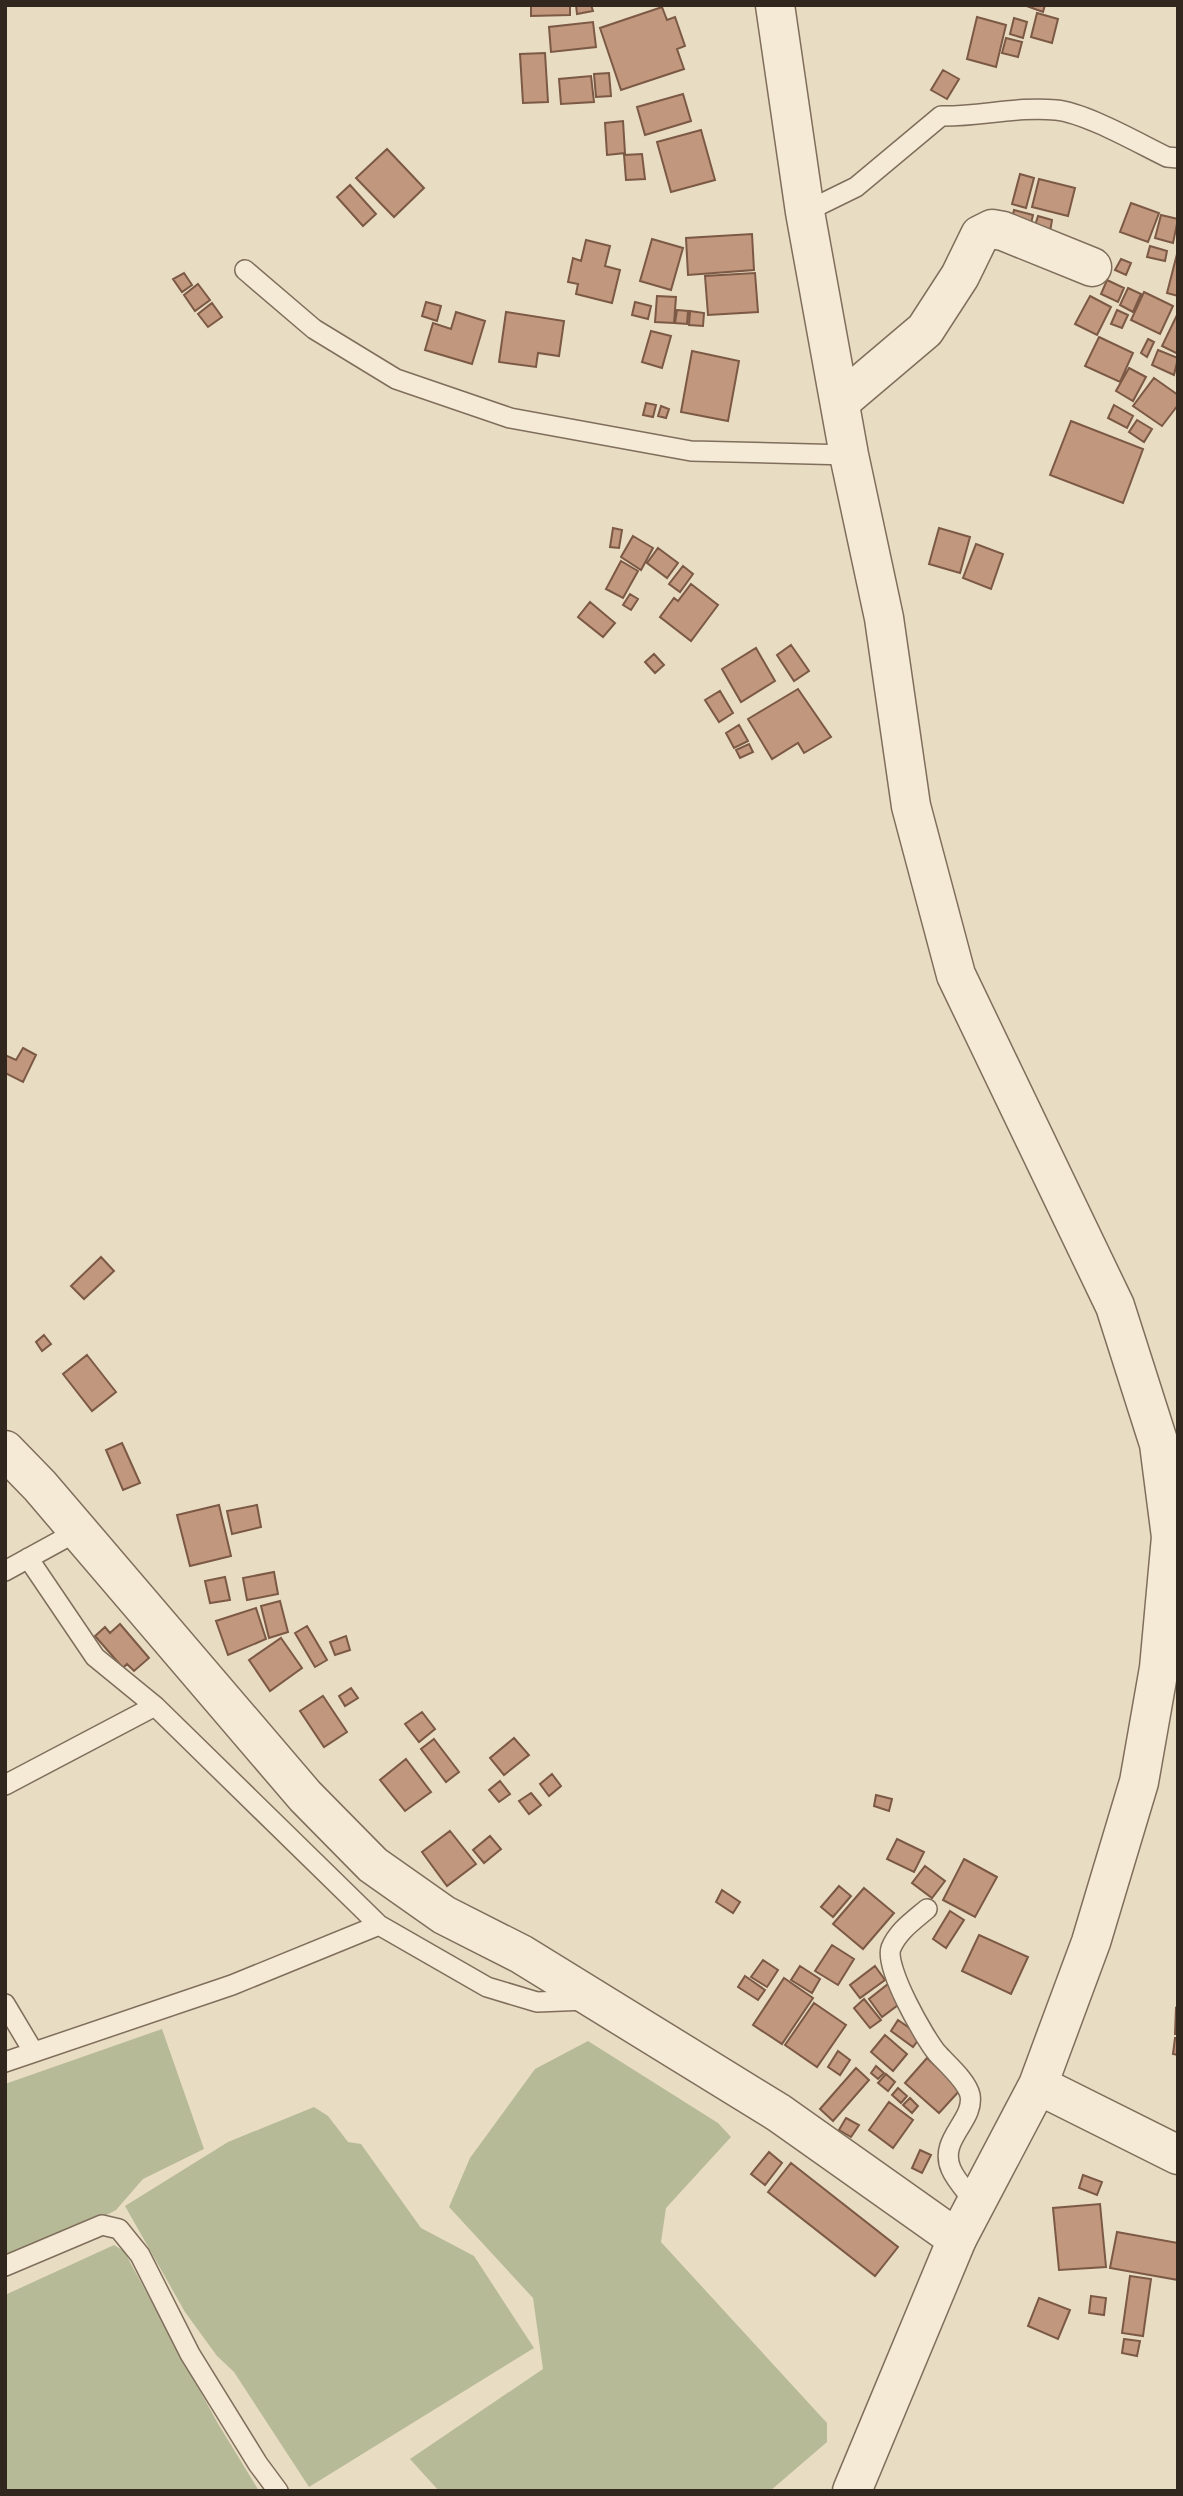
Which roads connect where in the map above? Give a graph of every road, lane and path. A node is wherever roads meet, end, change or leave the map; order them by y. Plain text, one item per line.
1 (775, 5) edge
2 (1178, 158) edge
3 (805, 212) junction
4 (1092, 267) dead end
5 (245, 270) dead end
6 (840, 402) junction
7 (849, 455) junction
8 (5, 1450) edge
9 (78, 1531) junction
10 (29, 1558) junction
11 (5, 1571) edge
12 (155, 1706) junction
13 (5, 1785) edge
14 (927, 1909) dead end
15 (379, 1925) junction
16 (594, 2000) junction
17 (5, 2004) edge
18 (33, 2051) junction
19 (5, 2062) edge
20 (1038, 2085) junction
21 (1178, 2155) edge
22 (976, 2204) junction
23 (957, 2239) junction
24 (5, 2266) edge
25 (278, 2491) edge
26 (852, 2491) edge

1 - 3 street
2 - 3 lane
3 - 6 street
4 - 6 street
5 - 7 lane
6 - 7 street
7 - 20 street
8 - 9 street
9 - 10 lane
9 - 16 street
10 - 11 lane
10 - 12 lane
12 - 13 lane
12 - 15 lane
14 - 22 lane
15 - 16 lane
15 - 18 lane
16 - 23 street
17 - 18 lane
18 - 19 lane
20 - 21 street
20 - 22 street
22 - 23 street
23 - 26 street
24 - 25 lane

